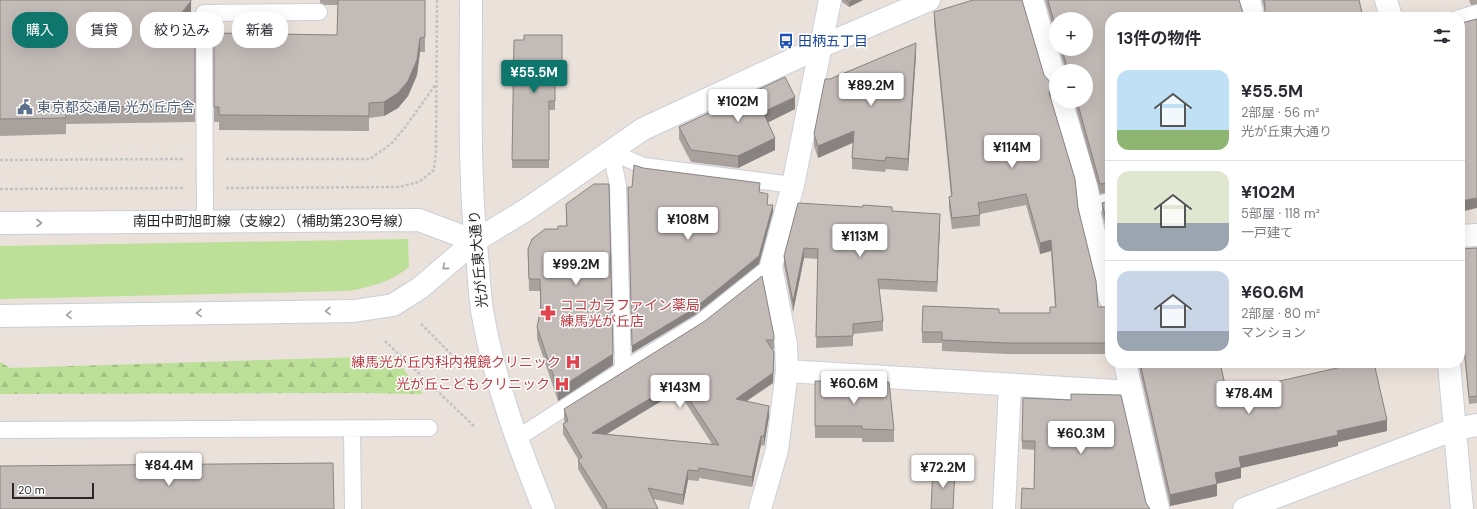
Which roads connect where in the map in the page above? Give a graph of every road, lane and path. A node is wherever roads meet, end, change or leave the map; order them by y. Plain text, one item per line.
1 (437, 0) edge
2 (471, 0) edge
3 (830, 0) edge
4 (929, 0) edge
5 (1032, 0) edge
6 (1249, 0) edge
7 (1386, 0) edge
8 (319, 12) dead end
9 (1252, 12) edge
10 (1390, 12) edge
11 (1477, 16) edge
12 (1465, 20) edge
13 (820, 47) junction
14 (1051, 64) edge
15 (436, 83) junction
16 (1063, 108) edge
17 (611, 152) junction
18 (205, 159) junction
19 (0, 160) edge
20 (793, 184) junction
21 (205, 188) junction
22 (0, 189) edge
23 (1105, 202) edge
24 (1089, 206) junction
25 (205, 222) junction
26 (0, 223) edge
27 (1477, 234) edge
28 (1465, 235) edge
29 (475, 241) junction
30 (771, 266) junction
31 (1105, 276) edge
32 (0, 316) edge
33 (421, 324) dead end
34 (385, 341) dead end
35 (459, 362) dead end
36 (1126, 368) edge
37 (1449, 368) edge
38 (623, 370) junction
39 (788, 371) junction
40 (1010, 386) junction
41 (1131, 392) junction
42 (1477, 425) edge
43 (475, 427) dead end
44 (429, 428) dead end
45 (352, 429) junction
46 (1455, 429) junction
47 (0, 430) edge
48 (516, 439) junction
49 (353, 509) edge
50 (544, 509) edge
51 (760, 509) edge
52 (1004, 509) edge
53 (1158, 509) edge
54 (1244, 509) edge
55 (1462, 509) edge

1 - 15 path
2 - 29 street, 光が丘東大通り
3 - 13 street
4 - 13 street
5 - 14 street
6 - 9 street
7 - 10 street
8 - 18 lane
11 - 12 street
13 - 17 street
13 - 20 street
15 - 18 path
15 - 21 path
16 - 24 street
17 - 20 lane
17 - 29 street
17 - 38 lane
18 - 19 path
18 - 21 lane
20 - 30 street
21 - 22 path
21 - 25 lane
23 - 24 lane
24 - 31 street
26 -> 25 street, 南田中町旭町線（支線2）（補助第230号線）
25 - 29 street, 南田中町旭町線（支線2）（補助第230号線）
27 - 28 street
29 -> 32 street
29 - 48 street, 光が丘東大通り
30 - 38 lane
30 - 39 street
33 - 35 path
34 - 43 path
36 - 41 street
37 - 46 street
38 - 48 lane
39 - 40 street
39 - 51 street
40 - 41 street
40 - 52 street
41 - 53 street
42 - 46 street
44 - 45 lane
45 - 47 lane
45 - 49 lane
46 - 54 street
46 - 55 street
48 - 50 street, 光が丘東大通り

